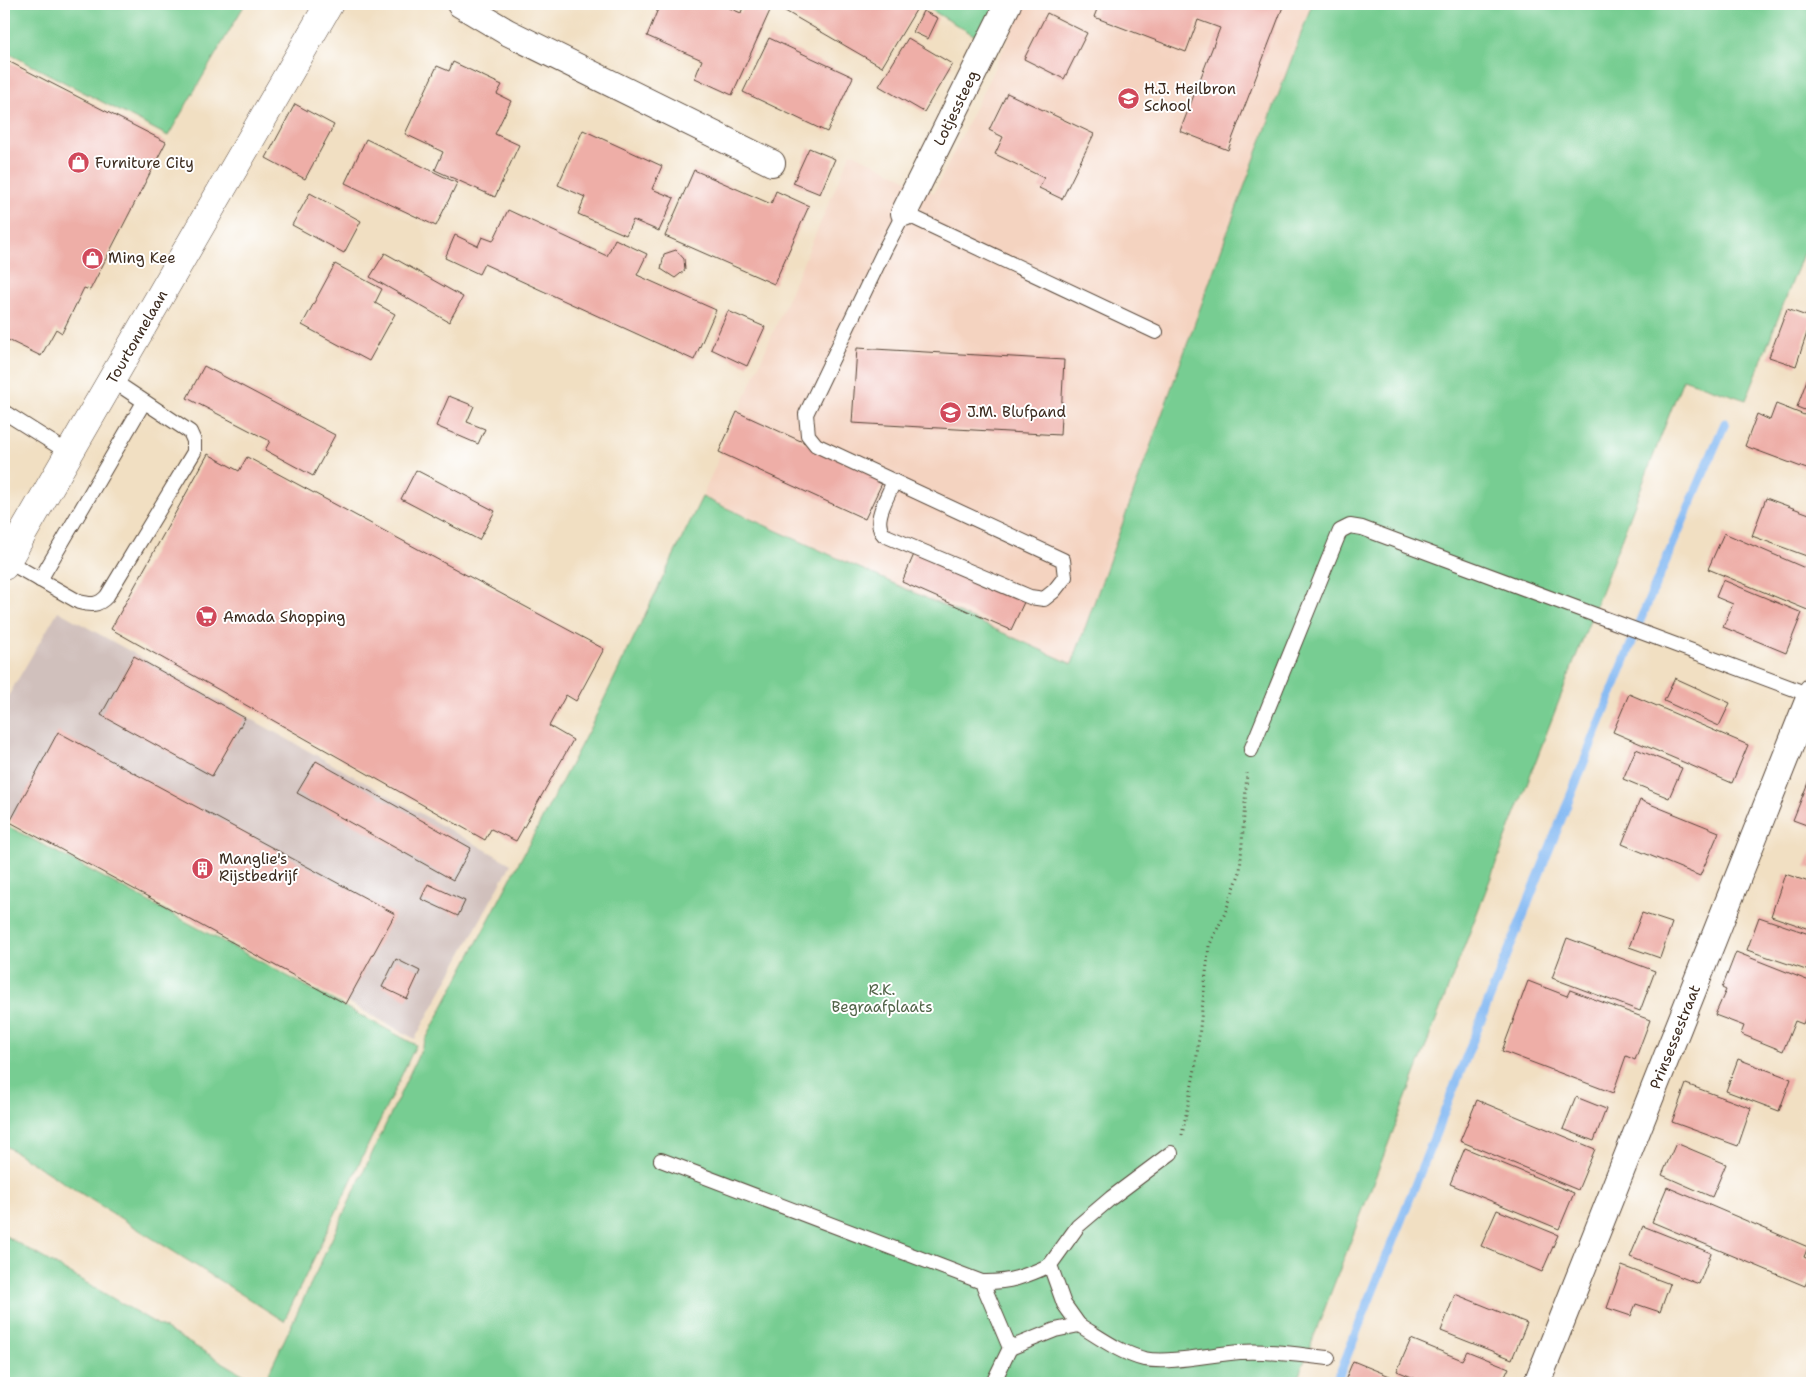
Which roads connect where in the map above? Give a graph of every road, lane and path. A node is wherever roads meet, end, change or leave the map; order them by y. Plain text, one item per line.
1 (330, 4) edge
2 (460, 4) edge
3 (1008, 4) edge
4 (772, 163) dead end
5 (904, 213) junction
6 (1156, 332) dead end
7 (112, 380) junction
8 (144, 402) junction
9 (4, 412) edge
10 (69, 453) junction
11 (894, 481) junction
12 (5, 564) edge
13 (40, 580) junction
14 (1811, 693) edge
15 (1251, 750) joint
16 (1171, 1153) joint
17 (661, 1160) dead end
18 (1050, 1265) junction
19 (982, 1282) junction
20 (1079, 1325) junction
21 (1010, 1348) junction
22 (1328, 1358) dead end
23 (994, 1383) edge
24 (1537, 1383) edge

1 - 7 street, Tourtonnelaan
2 - 4 street
3 - 5 street, Lotjessteeg
5 - 6 lane
5 - 11 lane
7 - 8 lane
7 - 10 street, Tourtonnelaan
8 - 13 lane
8 - 13 lane
9 - 10 lane
10 - 12 street, Tourtonnelaan
11 - 11 lane
12 - 13 lane
14 - 15 lane
14 - 24 street, Prinsessestraat
15 - 16 path
16 - 18 lane
17 - 19 lane
18 - 19 lane
18 - 20 lane
19 - 21 lane
20 - 21 lane
20 - 22 lane
21 - 23 lane

